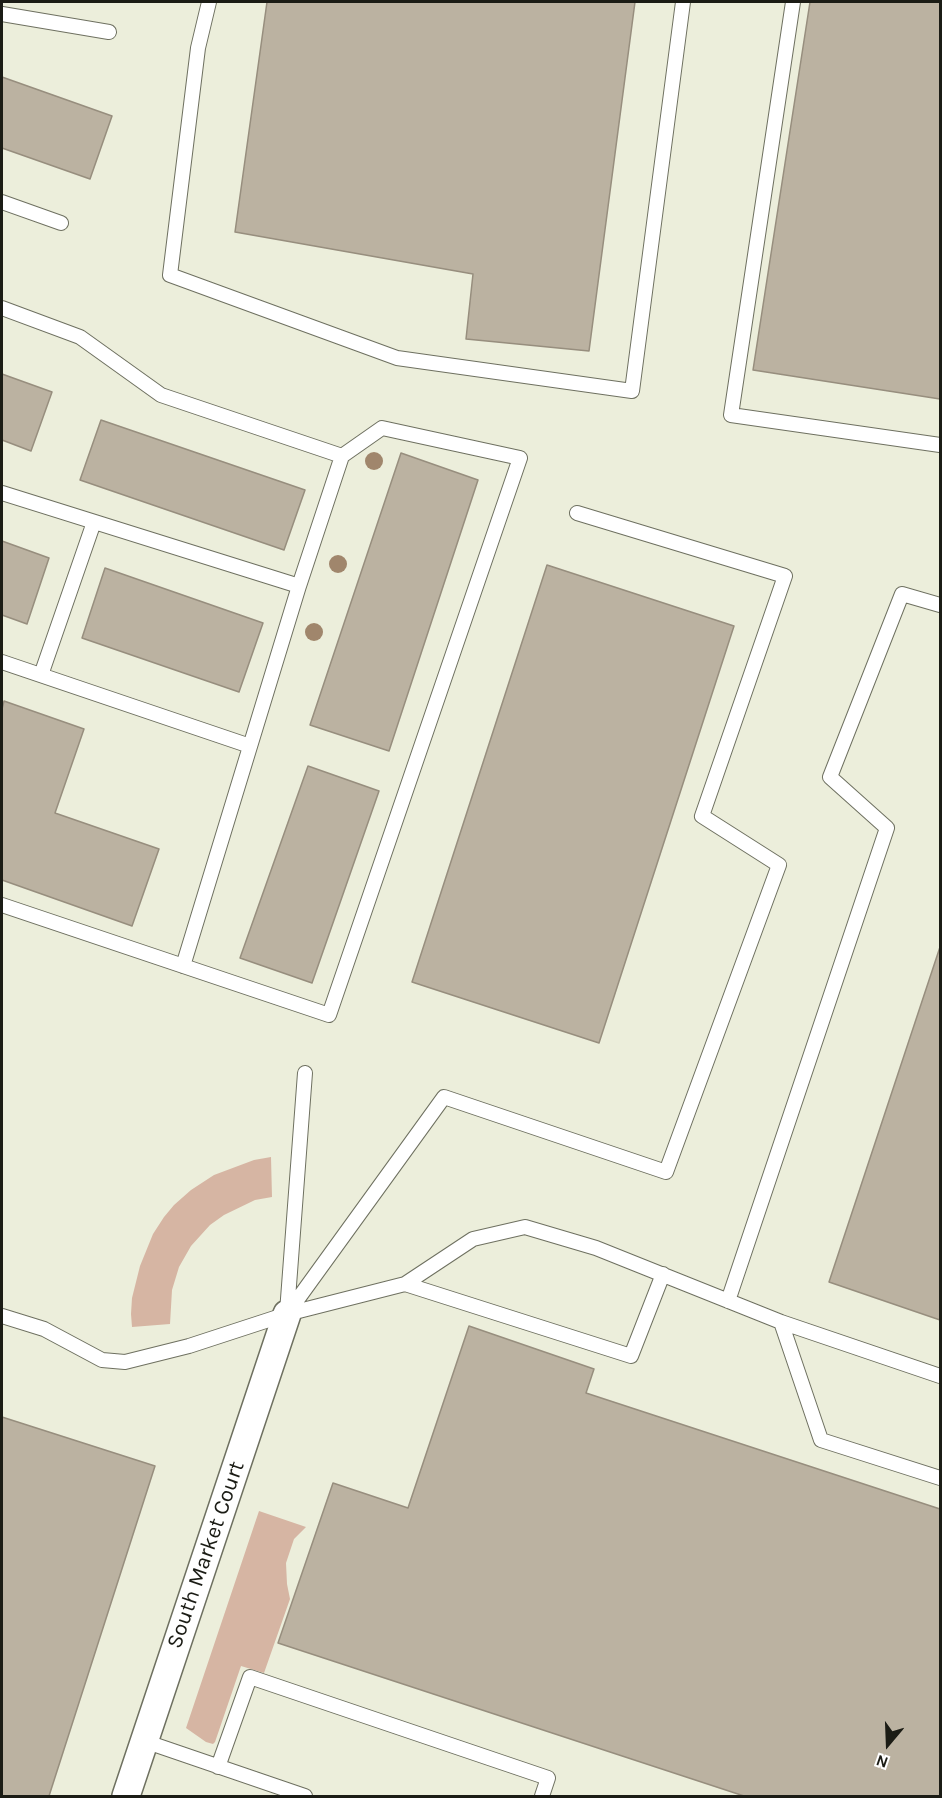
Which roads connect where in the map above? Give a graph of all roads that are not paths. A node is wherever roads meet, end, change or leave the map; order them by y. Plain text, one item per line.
1 (209, 2) edge
2 (683, 2) edge
3 (793, 2) edge
4 (2, 14) edge
5 (109, 32) dead end
6 (2, 202) edge
7 (61, 223) dead end
8 (2, 308) edge
9 (940, 445) edge
10 (342, 456) junction
11 (2, 493) edge
12 (577, 513) dead end
13 (94, 522) junction
14 (299, 586) junction
15 (940, 605) edge
16 (2, 662) edge
17 (42, 675) junction
18 (250, 746) junction
19 (2, 905) edge
20 (183, 966) junction
21 (305, 1073) dead end
22 (663, 1274) junction
23 (405, 1284) junction
24 (728, 1301) junction
25 (287, 1314) junction
26 (2, 1316) edge
27 (781, 1322) junction
28 (940, 1376) edge
29 (940, 1478) edge
30 (144, 1741) junction
31 (218, 1767) junction
32 (126, 1797) edge
33 (305, 1797) edge
34 (542, 1797) edge

1 - 2 lane
3 - 9 lane
4 - 5 lane
6 - 7 lane
8 - 10 lane
10 - 14 lane
10 - 20 lane
11 - 13 lane
12 - 25 lane
13 - 14 lane
13 - 17 lane
14 - 18 lane
15 - 24 lane
16 - 17 lane
17 - 18 lane
18 - 20 lane
19 - 20 lane
21 - 25 lane
22 - 23 lane
22 - 23 lane
22 - 24 lane
23 - 25 lane
24 - 27 lane
25 - 26 lane
25 - 30 street, South Market Court
27 - 28 lane
27 - 29 lane
30 - 31 lane
30 - 32 street, South Market Court
31 - 33 lane
31 - 34 lane

